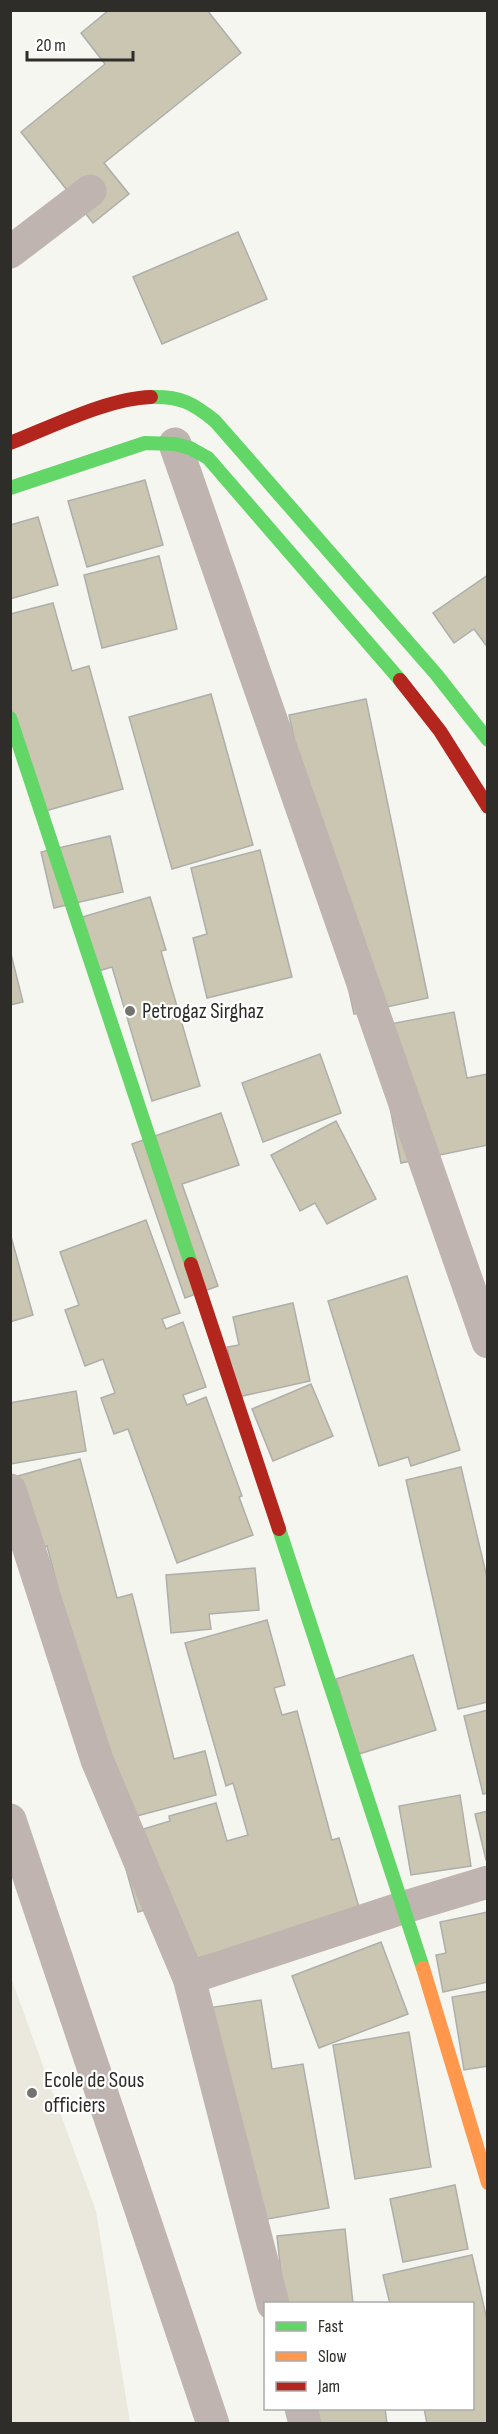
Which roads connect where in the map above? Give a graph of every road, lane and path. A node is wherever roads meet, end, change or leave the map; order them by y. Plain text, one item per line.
1 (90, 191) dead end
2 (10, 252) edge
3 (10, 443) edge
4 (175, 444) junction
5 (10, 488) edge
6 (10, 718) edge
7 (488, 740) edge
8 (488, 807) edge
9 (488, 1342) edge
10 (10, 1490) edge
11 (10, 1820) edge
12 (488, 1882) edge
13 (405, 1906) junction
14 (189, 1978) junction
15 (488, 2183) edge
16 (272, 2302) edge
17 (213, 2424) edge

1 - 2 street
3 - 7 street
4 - 5 street
4 - 8 street
4 - 9 street
6 - 13 street
10 - 14 street
11 - 17 street
12 - 13 street
13 - 14 street
13 - 15 street
14 - 16 street

